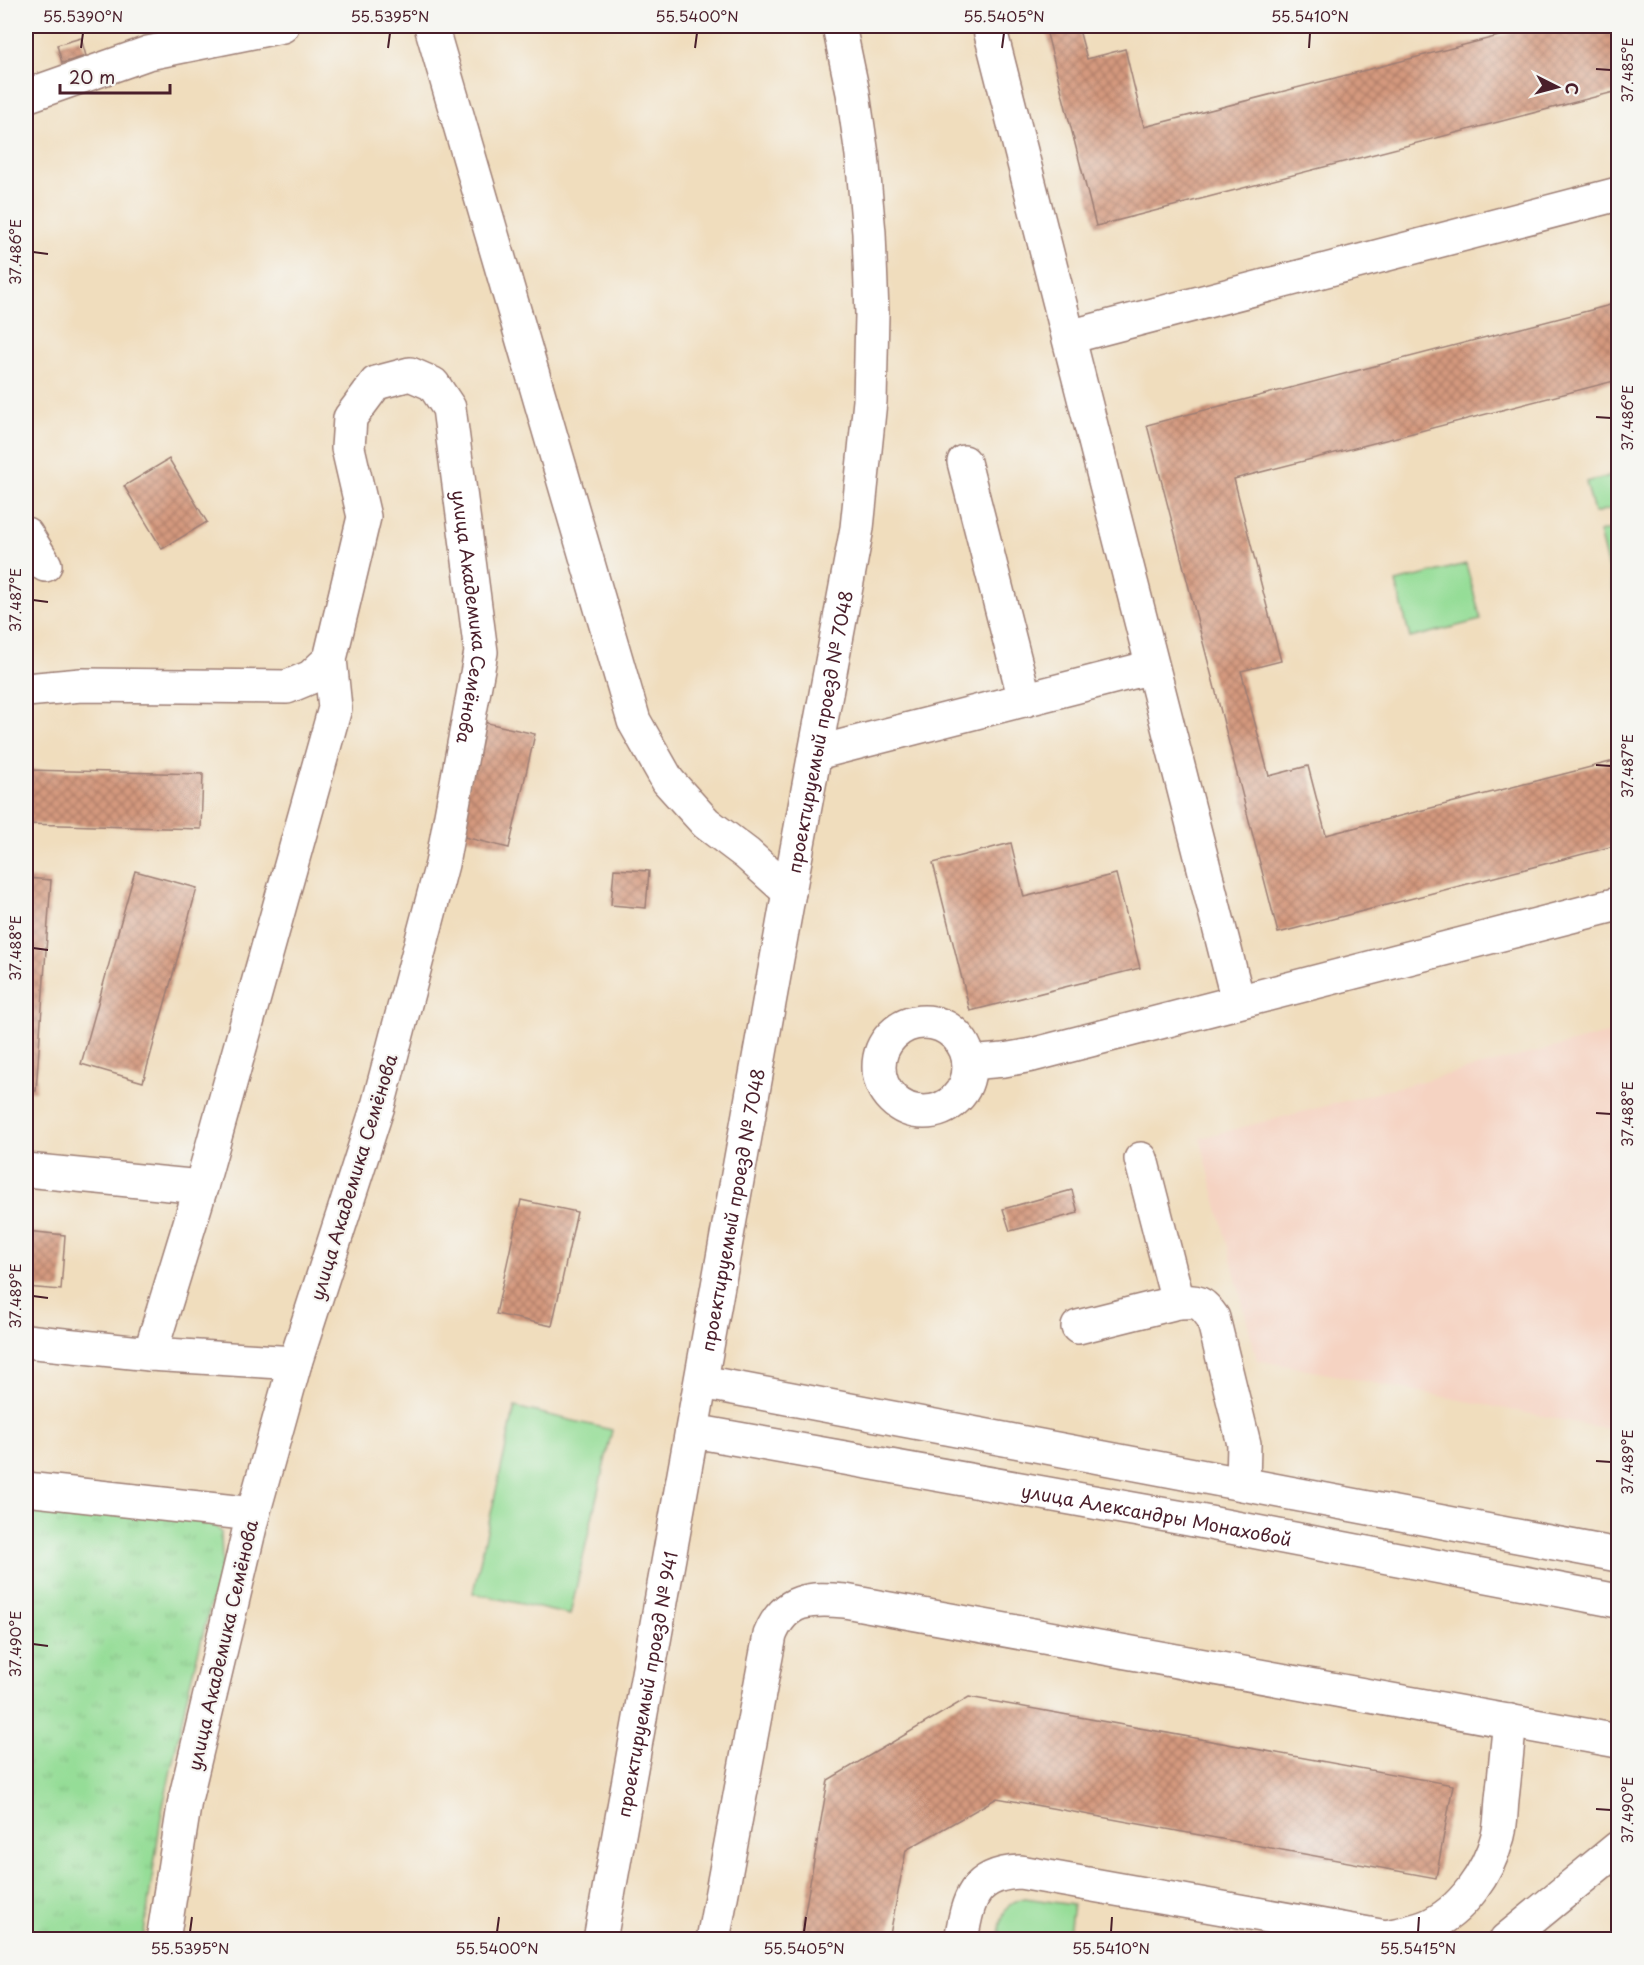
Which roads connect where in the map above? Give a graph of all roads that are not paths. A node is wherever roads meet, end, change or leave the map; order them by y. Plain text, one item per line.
1 (282, 26) edge
2 (431, 26) edge
3 (839, 26) edge
4 (989, 26) edge
5 (26, 96) edge
6 (1618, 194) edge
7 (1069, 337) junction
8 (964, 462) dead end
9 (26, 534) edge
10 (45, 565) dead end
11 (1152, 667) junction
12 (320, 668) junction
13 (26, 690) edge
14 (1025, 700) junction
15 (816, 753) junction
16 (789, 892) junction
17 (1618, 904) edge
18 (1238, 1001) junction
19 (969, 1063) dead end
20 (1141, 1159) dead end
21 (26, 1170) edge
22 (201, 1187) junction
23 (1178, 1302) junction
24 (1078, 1327) dead end
25 (26, 1341) edge
26 (150, 1354) junction
27 (295, 1363) junction
28 (702, 1382) junction
29 (693, 1431) junction
30 (1243, 1484) junction
31 (26, 1489) edge
32 (253, 1514) junction
33 (1618, 1555) edge
34 (1618, 1601) edge
35 (1510, 1721) junction
36 (1618, 1741) edge
37 (1618, 1848) edge
38 (1349, 1935) edge
39 (163, 1940) edge
40 (600, 1940) edge
41 (713, 1940) edge
42 (961, 1940) edge
43 (1506, 1940) edge

1 - 5 main road
2 - 16 main road
3 - 15 main road, проектируемый проезд № 7048
4 - 7 main road
6 - 7 main road
7 - 11 main road
8 - 14 main road
9 - 10 main road
11 - 14 main road
11 - 18 main road
12 - 13 main road
12 - 22 main road
12 - 27 main road, улица Академика Семёнова
14 - 15 main road
15 - 16 main road, проектируемый проезд № 7048
16 - 28 main road, проектируемый проезд № 7048
17 - 18 main road
18 - 19 main road
20 - 23 main road
21 - 22 main road
22 - 26 main road
23 - 24 main road
23 - 30 main road
25 - 26 main road
26 - 27 main road
27 - 32 main road, улица Академика Семёнова
28 - 29 main road, проектируемый проезд № 7048
28 - 30 main road
29 - 34 main road, улица Александры Монаховой
29 - 40 main road, проектируемый проезд № 941
30 - 33 main road
31 - 32 main road
32 - 39 main road, улица Академика Семёнова
35 - 36 main road
35 - 38 main road
35 - 41 main road
37 - 43 main road
38 - 42 main road

